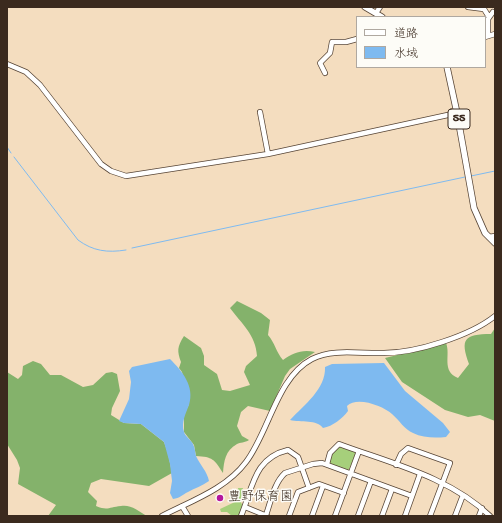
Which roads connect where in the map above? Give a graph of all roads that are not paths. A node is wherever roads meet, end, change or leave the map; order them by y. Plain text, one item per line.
1 (365, 7) edge
2 (380, 7) edge
3 (468, 7) edge
4 (492, 12) dead end
5 (379, 16) edge
6 (489, 17) junction
7 (495, 34) edge
8 (487, 37) edge
9 (356, 39) edge
10 (7, 64) edge
11 (447, 68) edge
12 (325, 73) dead end
13 (260, 112) dead end
14 (458, 113) junction
15 (268, 154) junction
16 (495, 236) edge
17 (489, 237) junction
18 (495, 243) edge
19 (495, 316) edge
20 (359, 451) junction
21 (327, 464) junction
22 (396, 465) junction
23 (302, 467) junction
24 (351, 474) junction
25 (420, 474) junction
26 (371, 481) junction
27 (443, 482) junction
28 (323, 486) junction
29 (309, 488) junction
30 (392, 489) junction
31 (344, 493) junction
32 (463, 495) junction
33 (412, 496) junction
34 (182, 506) junction
35 (245, 507) junction
36 (482, 508) junction
37 (162, 516) edge
38 (188, 516) edge
39 (241, 516) edge
40 (266, 516) edge
41 (289, 516) edge
42 (312, 516) edge
43 (335, 516) edge
44 (358, 516) edge
45 (382, 516) edge
46 (405, 516) edge
47 (430, 516) edge
48 (455, 516) edge
49 (479, 516) edge
50 (490, 516) edge

1 - 5 main road
2 - 5 street
3 - 6 street
4 - 6 street
6 - 8 street
7 - 8 street
9 - 12 street
10 - 15 street
11 - 14 main road, 55
13 - 15 street
14 - 15 street
14 - 17 main road, 55
16 - 17 street
17 - 18 main road, 55
19 - 34 street
20 - 21 street
20 - 22 street
20 - 24 street
21 - 23 street
21 - 24 street
22 - 25 street
22 - 27 street
23 - 29 street
23 - 35 street
23 - 40 street
24 - 26 street
24 - 31 street
25 - 27 street
25 - 33 street
26 - 30 street
26 - 44 street
27 - 32 street
27 - 47 street
28 - 29 street
28 - 31 street
28 - 42 street
29 - 41 street
30 - 33 street
30 - 45 street
31 - 43 street
32 - 36 street
32 - 48 street
33 - 46 street
34 - 37 street
34 - 38 street
35 - 39 street
35 - 40 street
36 - 49 street
36 - 50 street

